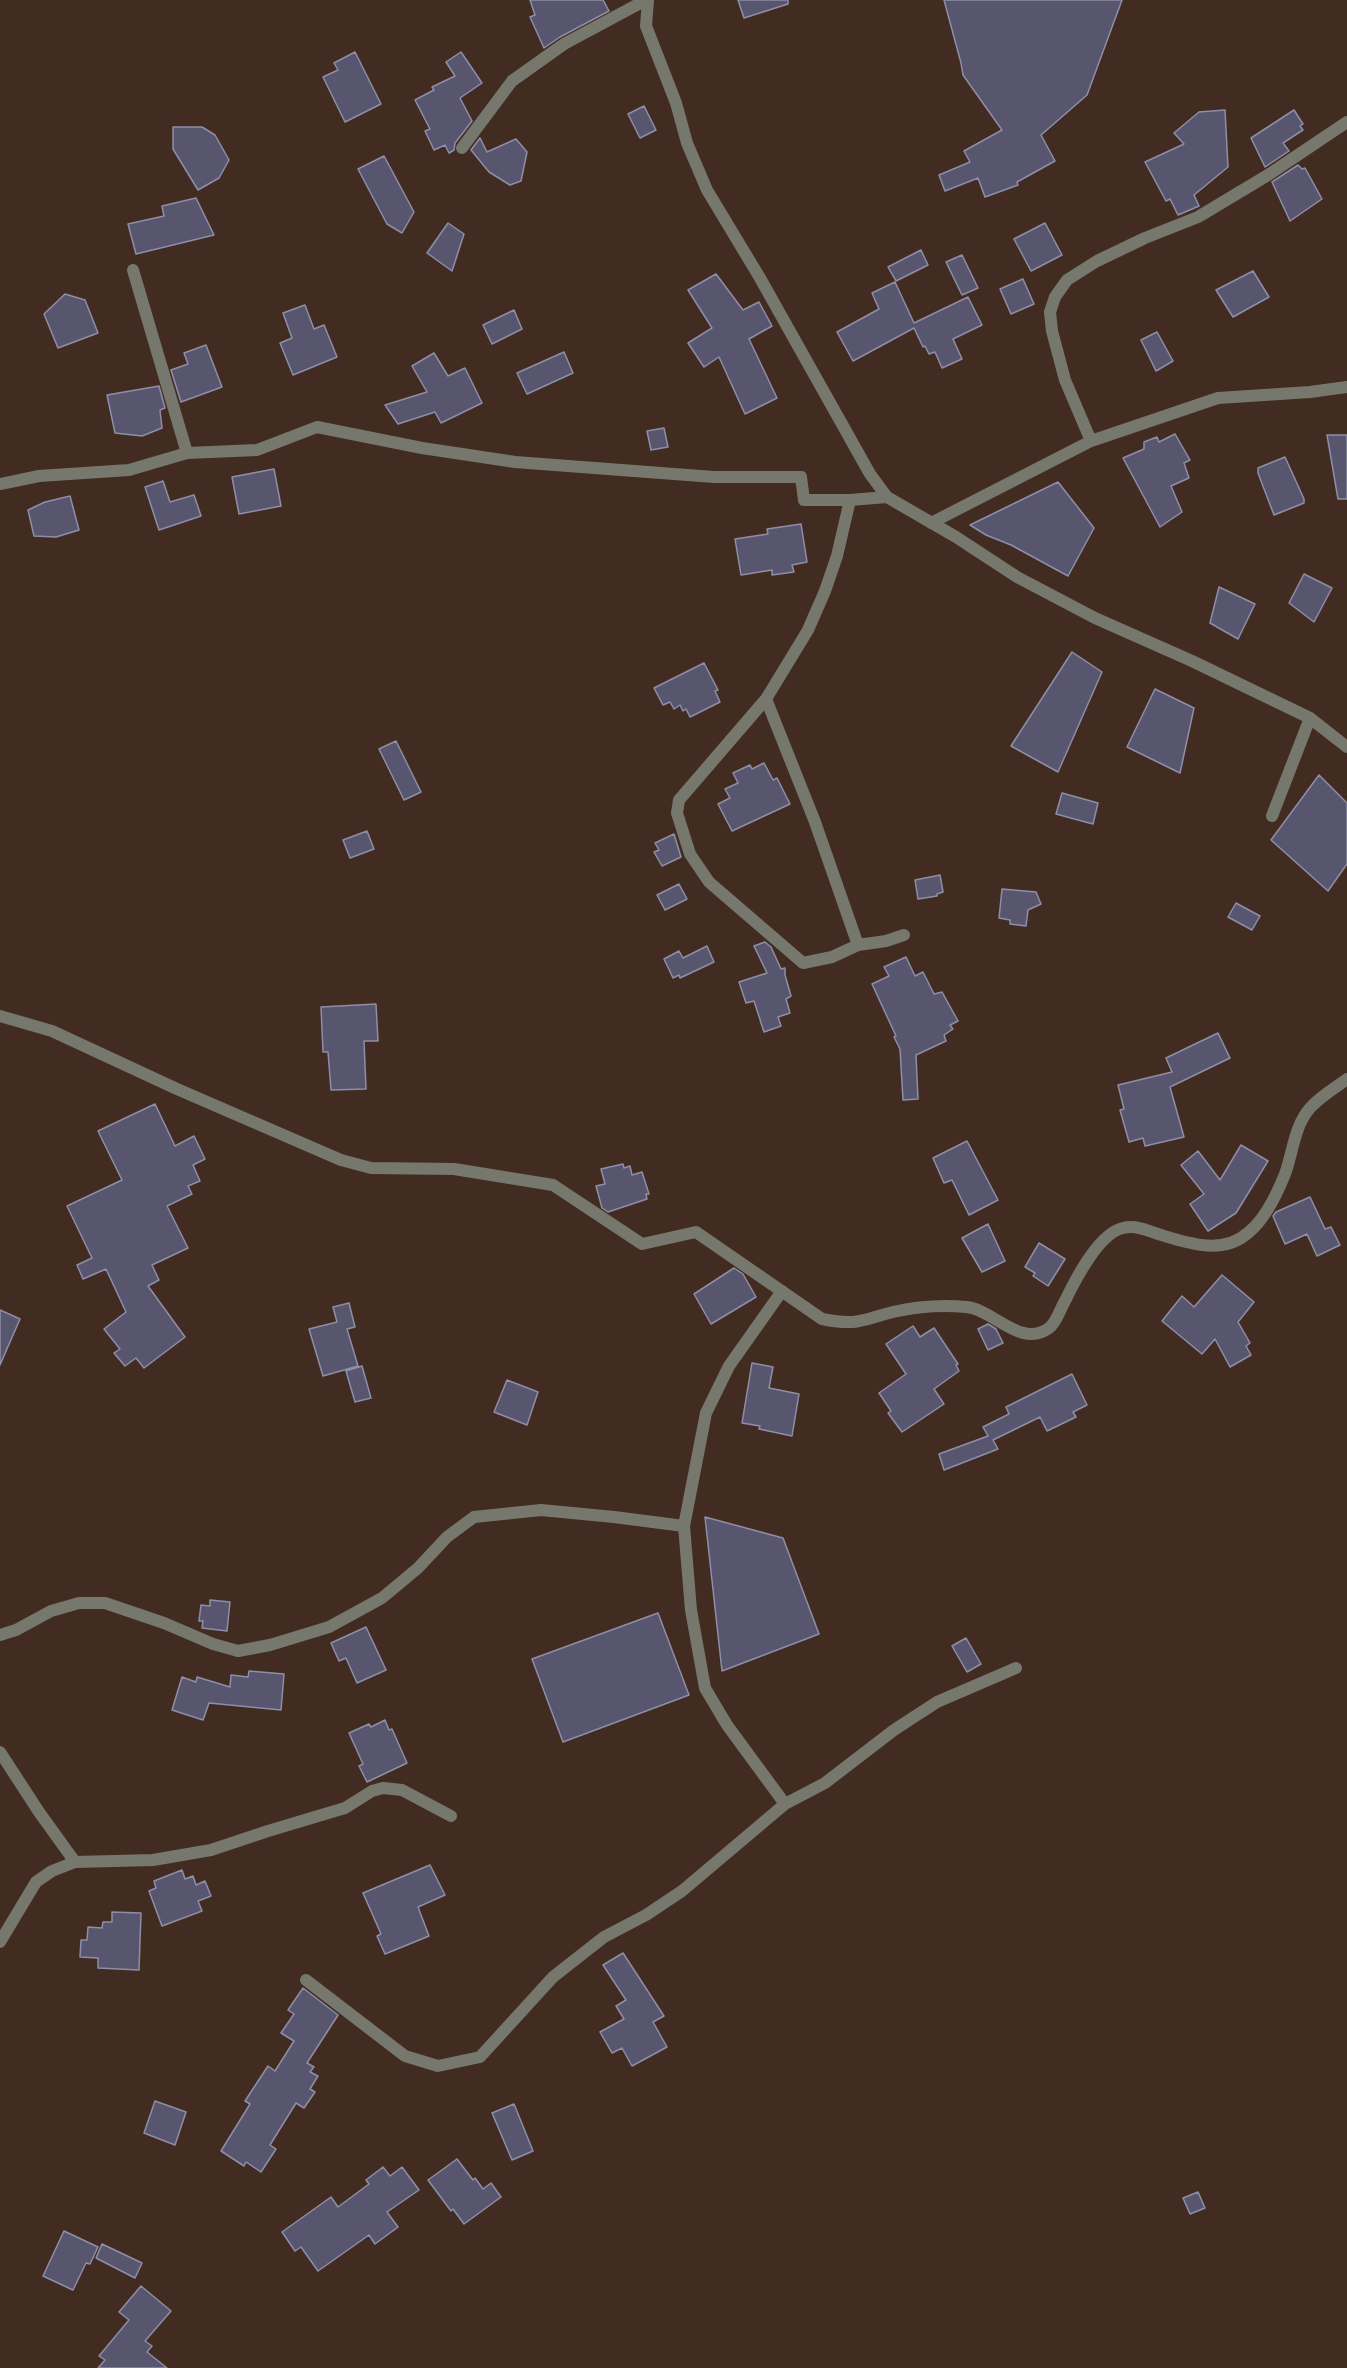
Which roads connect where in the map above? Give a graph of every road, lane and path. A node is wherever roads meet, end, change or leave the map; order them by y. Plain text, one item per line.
1 (647, 0) edge
2 (1347, 122) edge
3 (462, 148) dead end
4 (133, 270) dead end
5 (1347, 387) edge
6 (1091, 441) junction
7 (187, 453) junction
8 (0, 484) edge
9 (887, 497) junction
10 (850, 500) junction
11 (931, 523) junction
12 (766, 699) junction
13 (1310, 718) junction
14 (1347, 747) edge
15 (1272, 816) dead end
16 (904, 935) dead end
17 (858, 945) junction
18 (0, 1016) edge
19 (1347, 1079) edge
20 (782, 1291) junction
21 (684, 1526) junction
22 (0, 1635) edge
23 (1016, 1668) dead end
24 (0, 1752) edge
25 (785, 1804) junction
26 (451, 1816) dead end
27 (75, 1862) junction
28 (0, 1942) edge
29 (306, 1980) dead end

1 - 3 street
1 - 9 street
2 - 6 street
4 - 7 street
5 - 6 street
6 - 11 street
7 - 8 street
7 - 10 street
9 - 10 street
9 - 11 street
10 - 12 street
11 - 13 street
12 - 17 street
12 - 17 street
13 - 14 street
13 - 15 street
16 - 17 street
18 - 20 street
19 - 20 street
20 - 21 street
21 - 22 street
21 - 25 street
23 - 25 street
24 - 27 street
25 - 29 street
26 - 27 street
27 - 28 street

